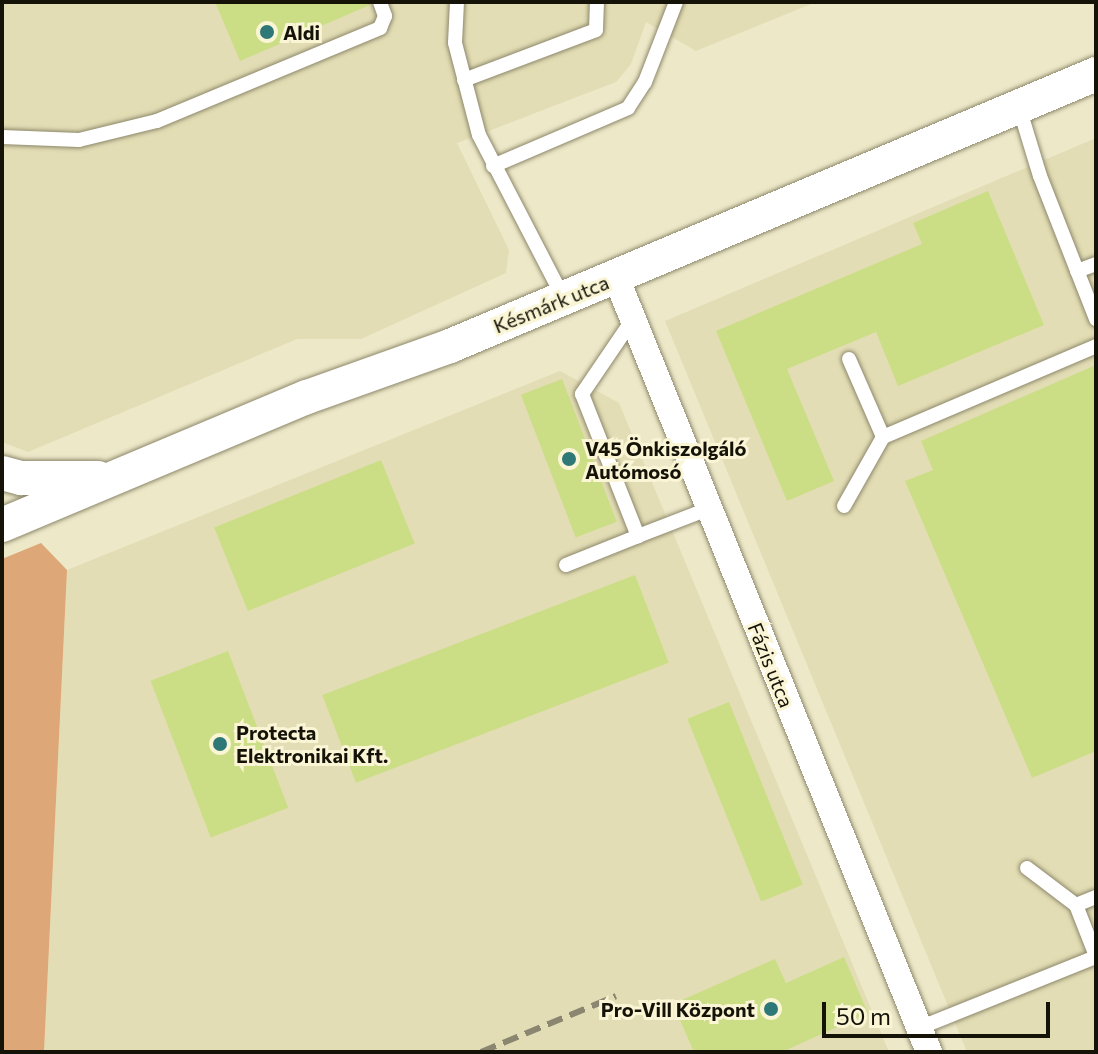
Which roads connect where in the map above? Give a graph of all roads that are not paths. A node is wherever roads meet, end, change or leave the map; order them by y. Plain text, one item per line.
1 (380, 2) edge
2 (457, 2) edge
3 (597, 2) edge
4 (676, 2) edge
5 (1096, 74) edge
6 (464, 80) junction
7 (1019, 106) junction
8 (2, 137) edge
9 (493, 166) junction
10 (1096, 264) edge
11 (1077, 271) junction
12 (616, 277) junction
13 (564, 298) junction
14 (633, 319) junction
15 (1096, 319) edge
16 (1096, 346) edge
17 (849, 359) dead end
18 (883, 437) junction
19 (2, 473) edge
20 (115, 477) junction
21 (844, 506) dead end
22 (708, 509) junction
23 (2, 525) edge
24 (638, 536) junction
25 (566, 565) dead end
26 (1027, 868) dead end
27 (1096, 897) edge
28 (1076, 905) junction
29 (1096, 957) edge
30 (924, 1040) edge

1 - 8 lane
2 - 6 lane
3 - 6 lane
4 - 9 lane
5 - 7 street, Késmárk utca
6 - 9 lane
7 - 11 lane
7 - 12 street, Késmárk utca
9 - 13 lane
10 - 11 lane
11 - 15 lane
12 - 13 street, Késmárk utca
12 - 14 street, Fázis utca
13 - 20 street, Késmárk utca
14 - 22 street, Fázis utca
14 - 24 lane
16 - 18 lane
17 - 18 lane
18 - 21 lane
19 - 20 street
20 - 23 street, Késmárk utca
22 - 24 lane
22 - 30 street, Fázis utca
24 - 25 lane
26 - 28 lane
27 - 28 lane
28 - 29 lane
29 - 30 lane

